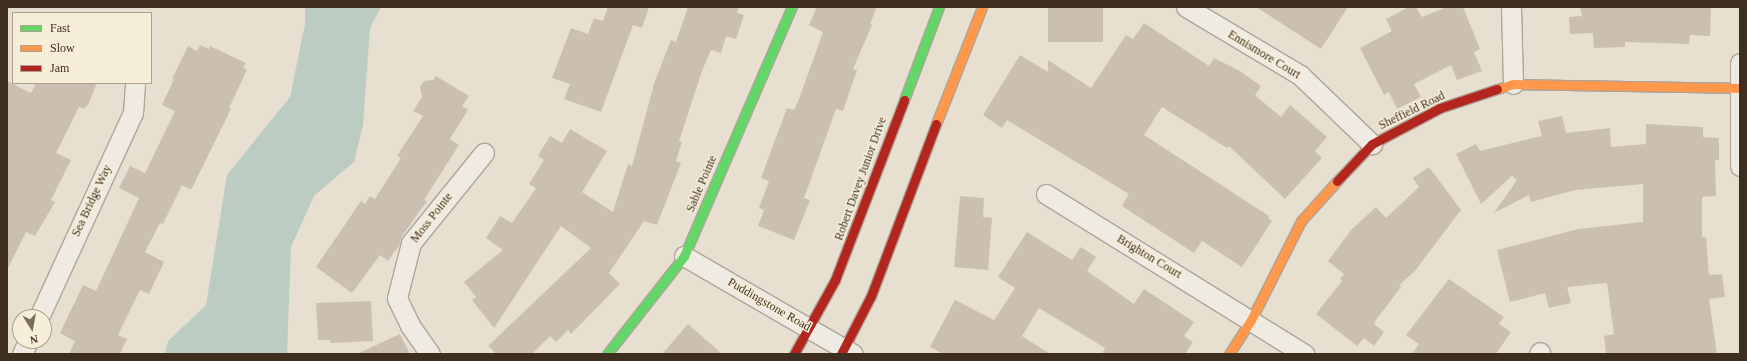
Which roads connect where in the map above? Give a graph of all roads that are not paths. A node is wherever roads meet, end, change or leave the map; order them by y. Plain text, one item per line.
1 (792, 7) edge
2 (939, 7) edge
3 (982, 7) edge
4 (1186, 7) edge
5 (1511, 7) edge
6 (1740, 63) edge
7 (135, 84) edge
8 (1513, 84) junction
9 (1739, 88) edge
10 (1372, 144) junction
11 (484, 153) dead end
12 (1740, 166) edge
13 (1046, 194) dead end
14 (684, 256) junction
15 (43, 309) edge
16 (1251, 320) junction
17 (810, 329) junction
18 (846, 352) edge
19 (430, 354) edge
20 (607, 354) edge
21 (794, 354) edge
22 (1229, 354) edge
23 (1304, 354) edge

1 - 14 street, Sable Pointe
2 - 17 street, Robert Davey Junior Drive
3 - 18 street
4 - 10 street, Ennismore Court
5 - 8 street
6 - 9 street
7 - 15 street, Sea Bridge Way
8 - 9 street, Sheffield Road
8 - 10 street, Sheffield Road
9 - 12 street
10 - 16 street, Sheffield Road
11 - 19 street, Moss Pointe
13 - 16 street, Brighton Court
14 - 17 street, Puddingstone Road
14 - 20 street, Sable Pointe
16 - 22 street, Sheffield Road
16 - 23 street, Brighton Court
17 - 18 street, Puddingstone Road
17 - 21 street, Robert Davey Junior Drive

